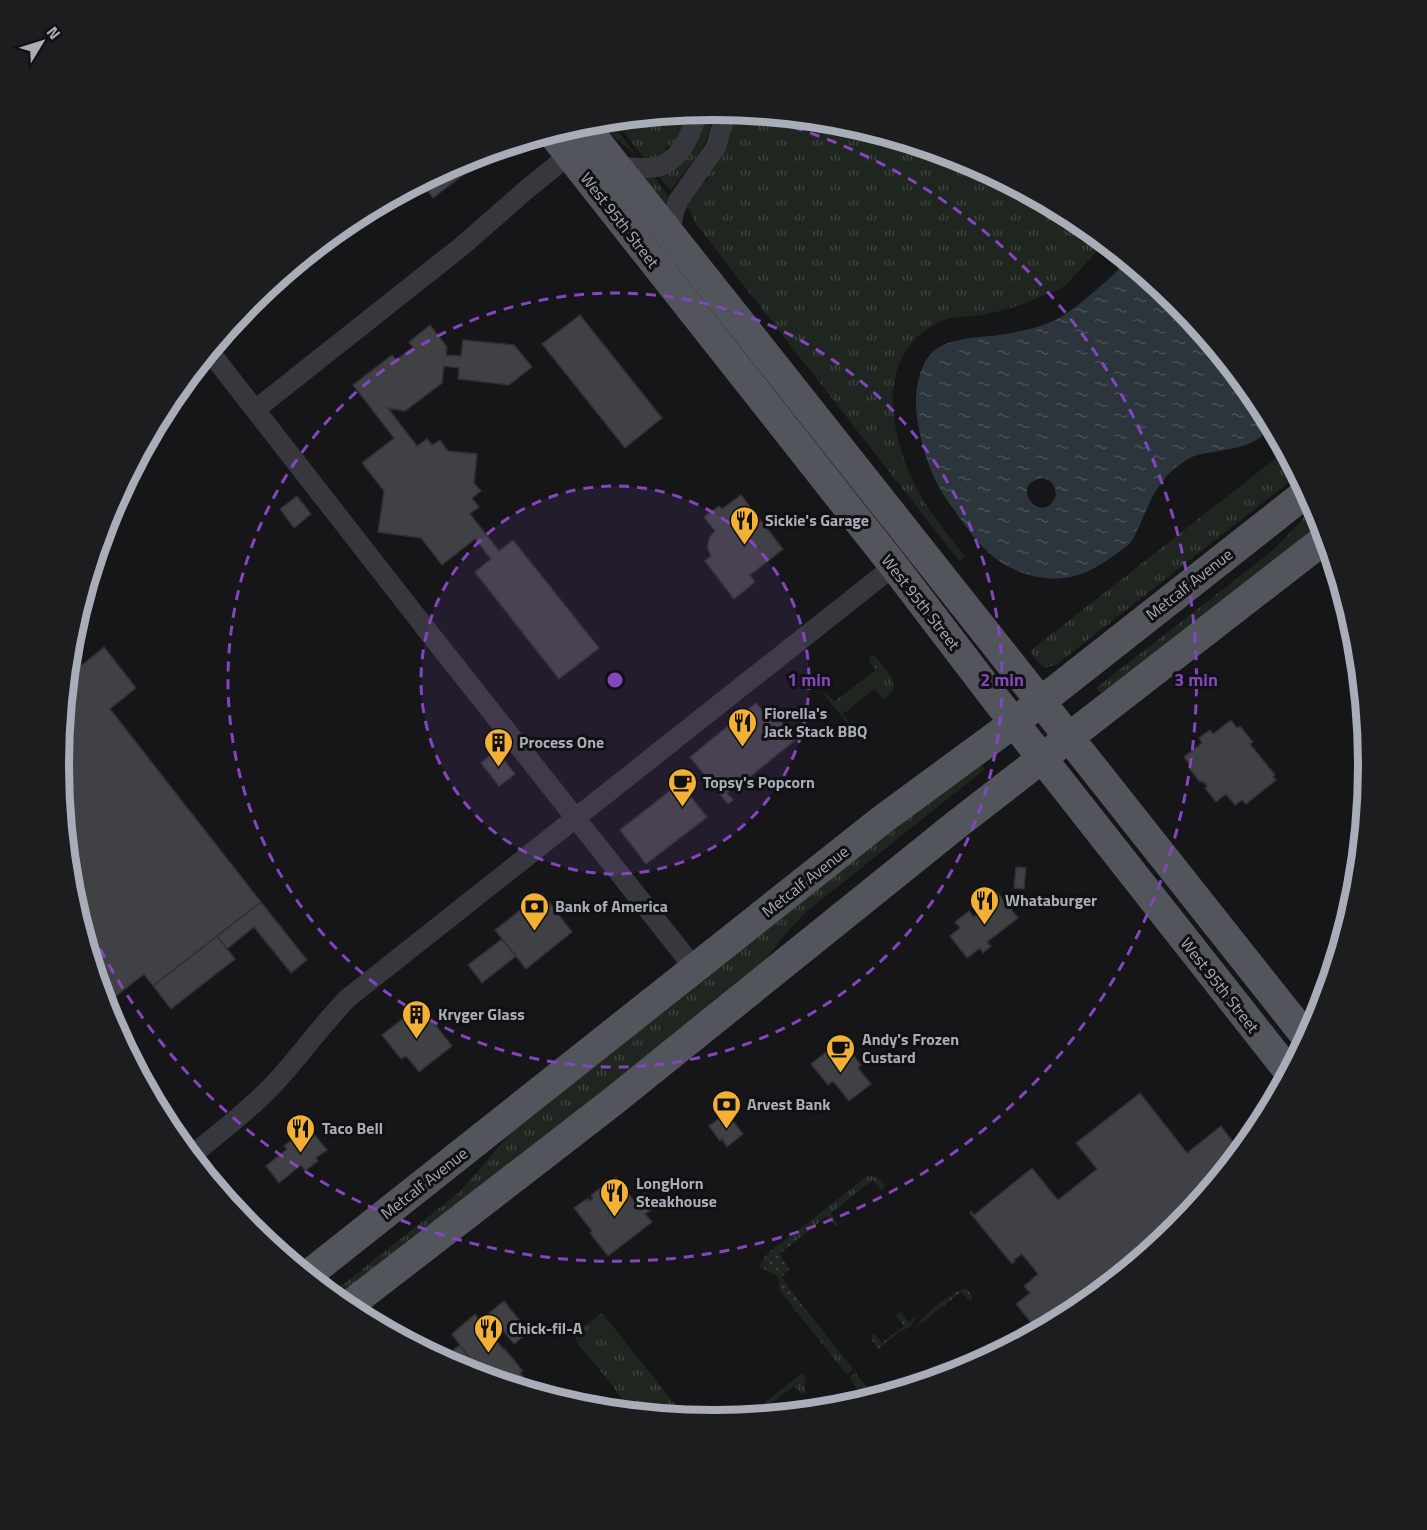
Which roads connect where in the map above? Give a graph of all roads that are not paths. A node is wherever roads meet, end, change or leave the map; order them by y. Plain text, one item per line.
1 (723, 120) edge
2 (695, 121) edge
3 (590, 133) edge
4 (561, 144) edge
5 (616, 166) junction
6 (670, 234) junction
7 (215, 357) edge
8 (255, 410) junction
9 (1300, 497) edge
10 (1319, 544) edge
11 (894, 566) junction
12 (1040, 701) junction
13 (1015, 722) junction
14 (1069, 736) junction
15 (1042, 757) junction
16 (575, 818) junction
17 (694, 969) junction
18 (1221, 988) junction
19 (1301, 1031) edge
20 (1293, 1048) edge
21 (1283, 1066) edge
22 (197, 1150) edge
23 (314, 1270) edge
24 (354, 1301) edge

1 - 6 street
2 - 5 street
3 - 5 main road, West 95th Street
4 - 8 street
4 - 11 main road, West 95th Street
5 - 6 main road, West 95th Street
6 - 12 main road, West 95th Street
7 - 8 street
8 - 16 street
9 - 12 main road, Metcalf Avenue
10 - 14 main road
11 - 13 main road, West 95th Street
11 - 16 street
12 - 13 main road, Metcalf Avenue
12 - 14 main road, West 95th Street
13 - 15 main road, West 95th Street
13 - 17 main road, Metcalf Avenue
14 - 15 main road
14 - 19 main road, West 95th Street
15 - 18 main road, West 95th Street
15 - 24 main road
16 - 17 street
16 - 22 street
17 - 23 main road, Metcalf Avenue
18 - 20 main road
18 - 21 main road, West 95th Street

